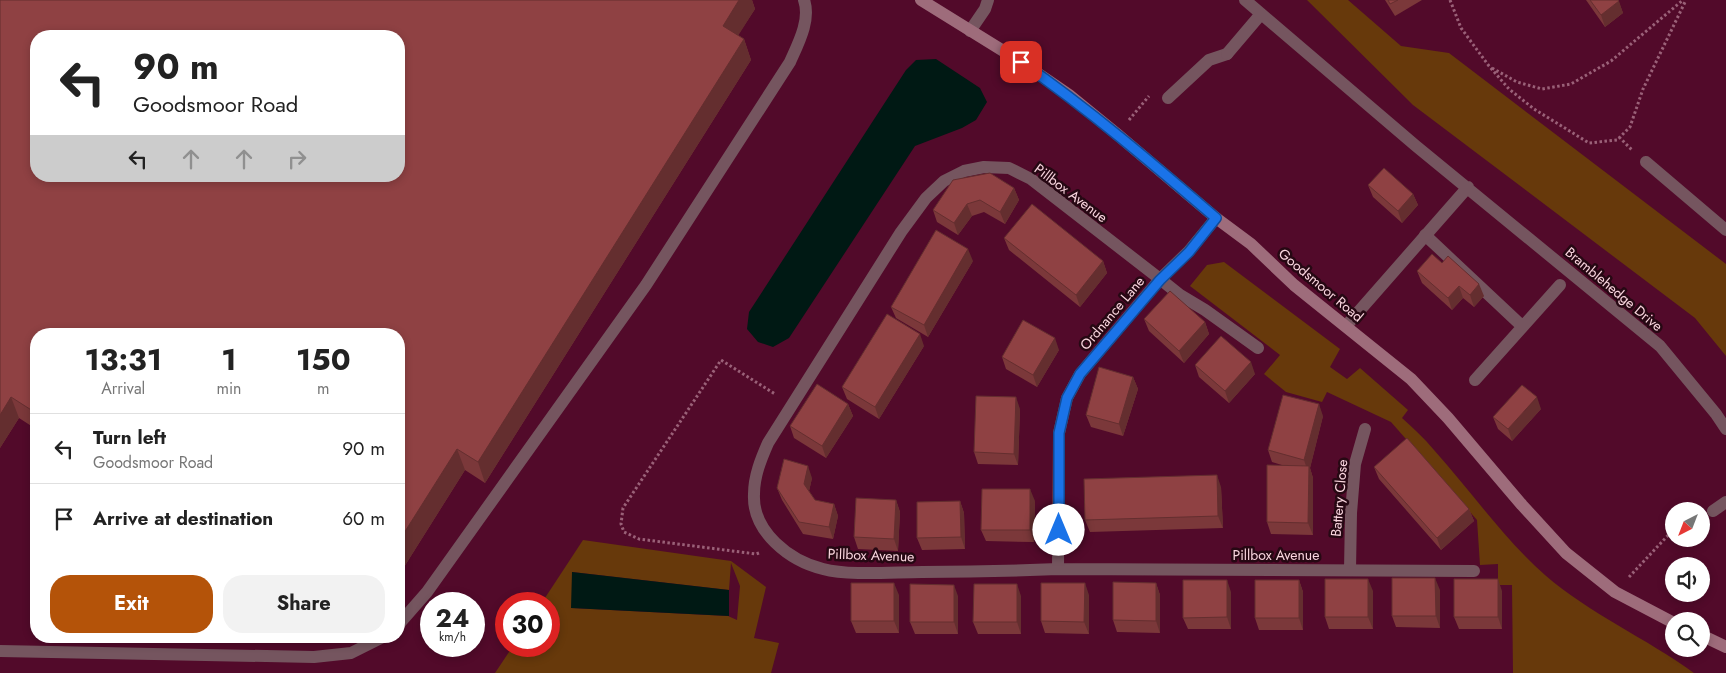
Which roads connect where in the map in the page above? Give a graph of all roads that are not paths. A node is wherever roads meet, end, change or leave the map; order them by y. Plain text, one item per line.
1 (804, 0) edge
2 (921, 0) edge
3 (988, 0) edge
4 (1245, 0) edge
5 (1261, 14) junction
6 (970, 30) junction
7 (1168, 98) road end
8 (1646, 162) dead end
9 (1468, 186) junction
10 (1216, 218) junction
11 (1726, 230) edge
12 (1425, 235) junction
13 (1160, 280) junction
14 (1560, 285) dead end
15 (1346, 326) junction
16 (1522, 326) junction
17 (1258, 348) dead end
18 (1474, 380) dead end
19 (1365, 429) dead end
20 (1726, 429) edge
21 (1726, 502) edge
22 (1714, 511) dead end
23 (1058, 569) junction
24 (1350, 570) junction
25 (1474, 572) dead end
26 (405, 617) edge
27 (1665, 618) edge
28 (1710, 640) edge
29 (371, 643) edge
30 (1726, 647) edge
31 (0, 650) edge

1 - 26 street
2 - 6 street, Goodsmoor Road
3 - 6 street
4 - 5 street, Bramblehedge Drive
5 - 7 street
5 - 9 street, Bramblehedge Drive
6 - 10 street, Goodsmoor Road
8 - 11 street
9 - 12 street
9 - 20 street, Bramblehedge Drive
10 - 13 street, Ordnance Lane
10 - 15 street, Goodsmoor Road
12 - 15 street
12 - 16 street
13 - 17 street, Ordnance Lane
13 - 23 street, Ordnance Lane
13 - 23 street, Pillbox Avenue
14 - 16 street
15 - 27 street, Goodsmoor Road
16 - 18 street
19 - 24 street, Battery Close
21 - 22 street
23 - 24 street, Pillbox Avenue
24 - 25 street, Pillbox Avenue
28 - 30 street
29 - 31 street

